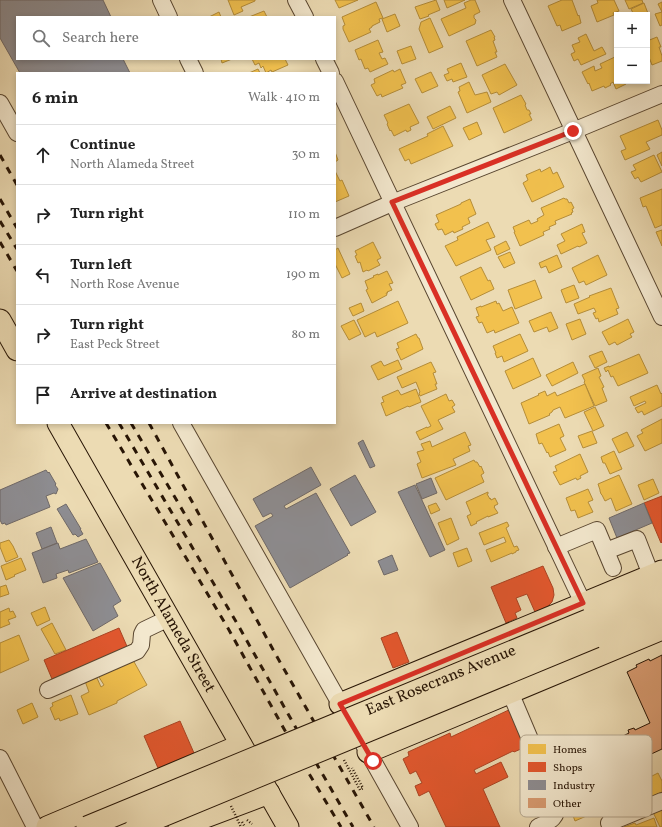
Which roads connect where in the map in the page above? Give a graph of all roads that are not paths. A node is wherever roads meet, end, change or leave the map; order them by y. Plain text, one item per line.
1 (161, 0) edge
2 (296, 0) edge
3 (512, 0) edge
4 (169, 16) edge
5 (304, 16) edge
6 (188, 60) edge
7 (324, 60) edge
8 (194, 72) edge
9 (330, 72) edge
10 (336, 83) edge
11 (662, 94) edge
12 (0, 103) edge
13 (16, 131) edge
14 (573, 131) junction
15 (392, 202) junction
16 (336, 228) edge
17 (662, 317) edge
18 (0, 320) edge
19 (16, 348) edge
20 (59, 424) edge
21 (182, 424) edge
22 (556, 547) junction
23 (606, 551) junction
24 (613, 568) dead end
25 (658, 579) edge
26 (662, 609) edge
27 (169, 618) junction
28 (588, 620) junction
29 (662, 629) edge
30 (48, 690) dead end
31 (510, 692) junction
32 (340, 704) junction
33 (528, 735) edge
34 (241, 746) junction
35 (368, 752) junction
36 (0, 758) edge
37 (4, 776) edge
38 (269, 793) junction
39 (662, 801) edge
40 (652, 805) edge
41 (553, 817) edge
42 (623, 817) edge
43 (609, 823) dead end
44 (35, 827) edge
45 (47, 827) edge
46 (87, 827) edge
47 (136, 827) edge
48 (179, 827) edge
49 (288, 827) edge
50 (410, 827) edge
51 (538, 827) edge

1 - 4 street
2 - 5 street
3 - 14 street
6 - 8 street
7 - 9 street
10 - 15 street
11 - 14 street
12 - 13 street
14 - 15 street
14 - 17 street
15 - 16 street
15 - 22 street
18 - 19 main road
20 - 27 main road, North Alameda Street
21 - 32 street
22 - 23 street
22 - 28 street
23 - 24 street
23 - 25 street
25 - 28 main road, East Rosecrans Avenue
26 - 28 main road, East Rosecrans Avenue
27 - 30 street
27 - 34 main road, North Alameda Street
28 - 32 main road
28 - 46 main road, East Rosecrans Avenue, bridge
28 - 47 main road, East Rosecrans Avenue, bridge
29 - 31 main road
31 - 33 street
31 - 35 main road
32 - 35 street
34 - 38 main road, North Alameda Street
34 - 45 main road
35 - 50 street
36 - 37 street
37 - 44 street
38 - 48 main road
38 - 49 main road, North Alameda Street
39 - 40 street
41 - 51 street
42 - 43 street

